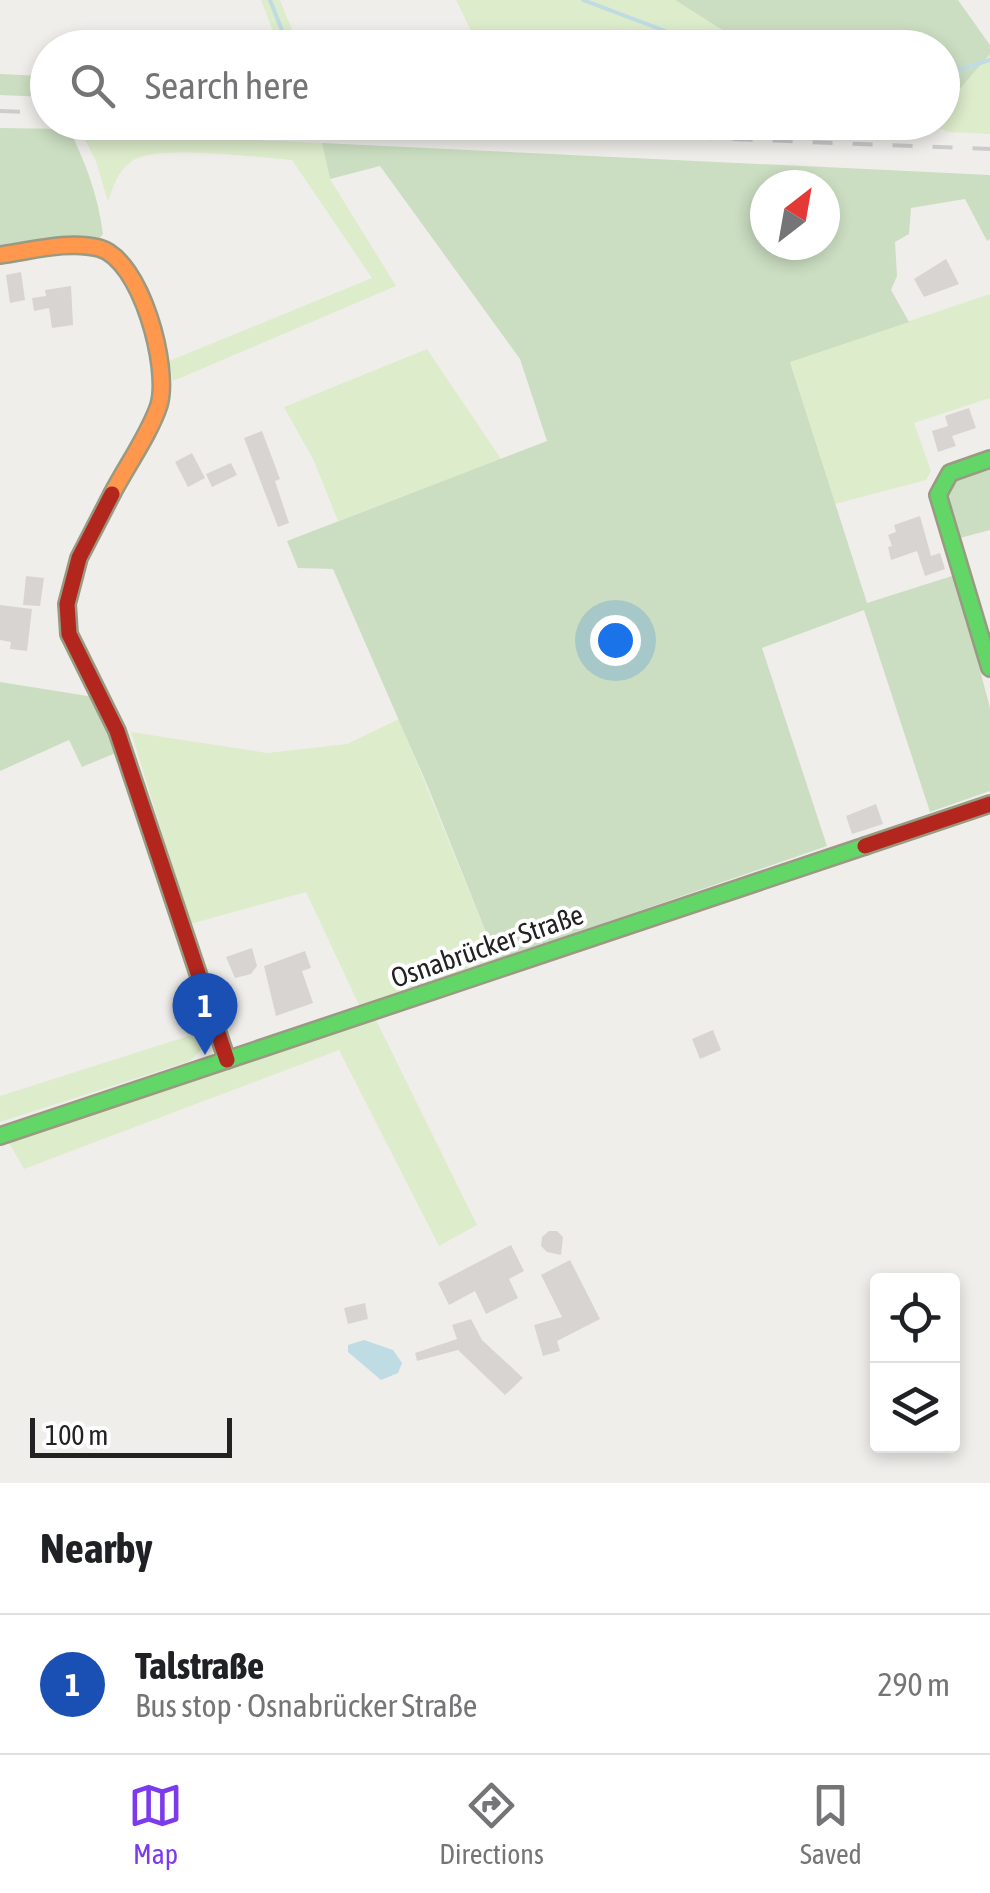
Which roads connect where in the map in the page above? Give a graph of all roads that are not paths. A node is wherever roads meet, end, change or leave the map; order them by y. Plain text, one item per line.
1 (0, 256) edge
2 (990, 459) edge
3 (990, 668) edge
4 (990, 804) edge
5 (228, 1060) junction
6 (0, 1136) edge

1 - 5 street
2 - 3 street
4 - 5 street, Osnabrücker Straße
5 - 6 street, Osnabrücker Straße

